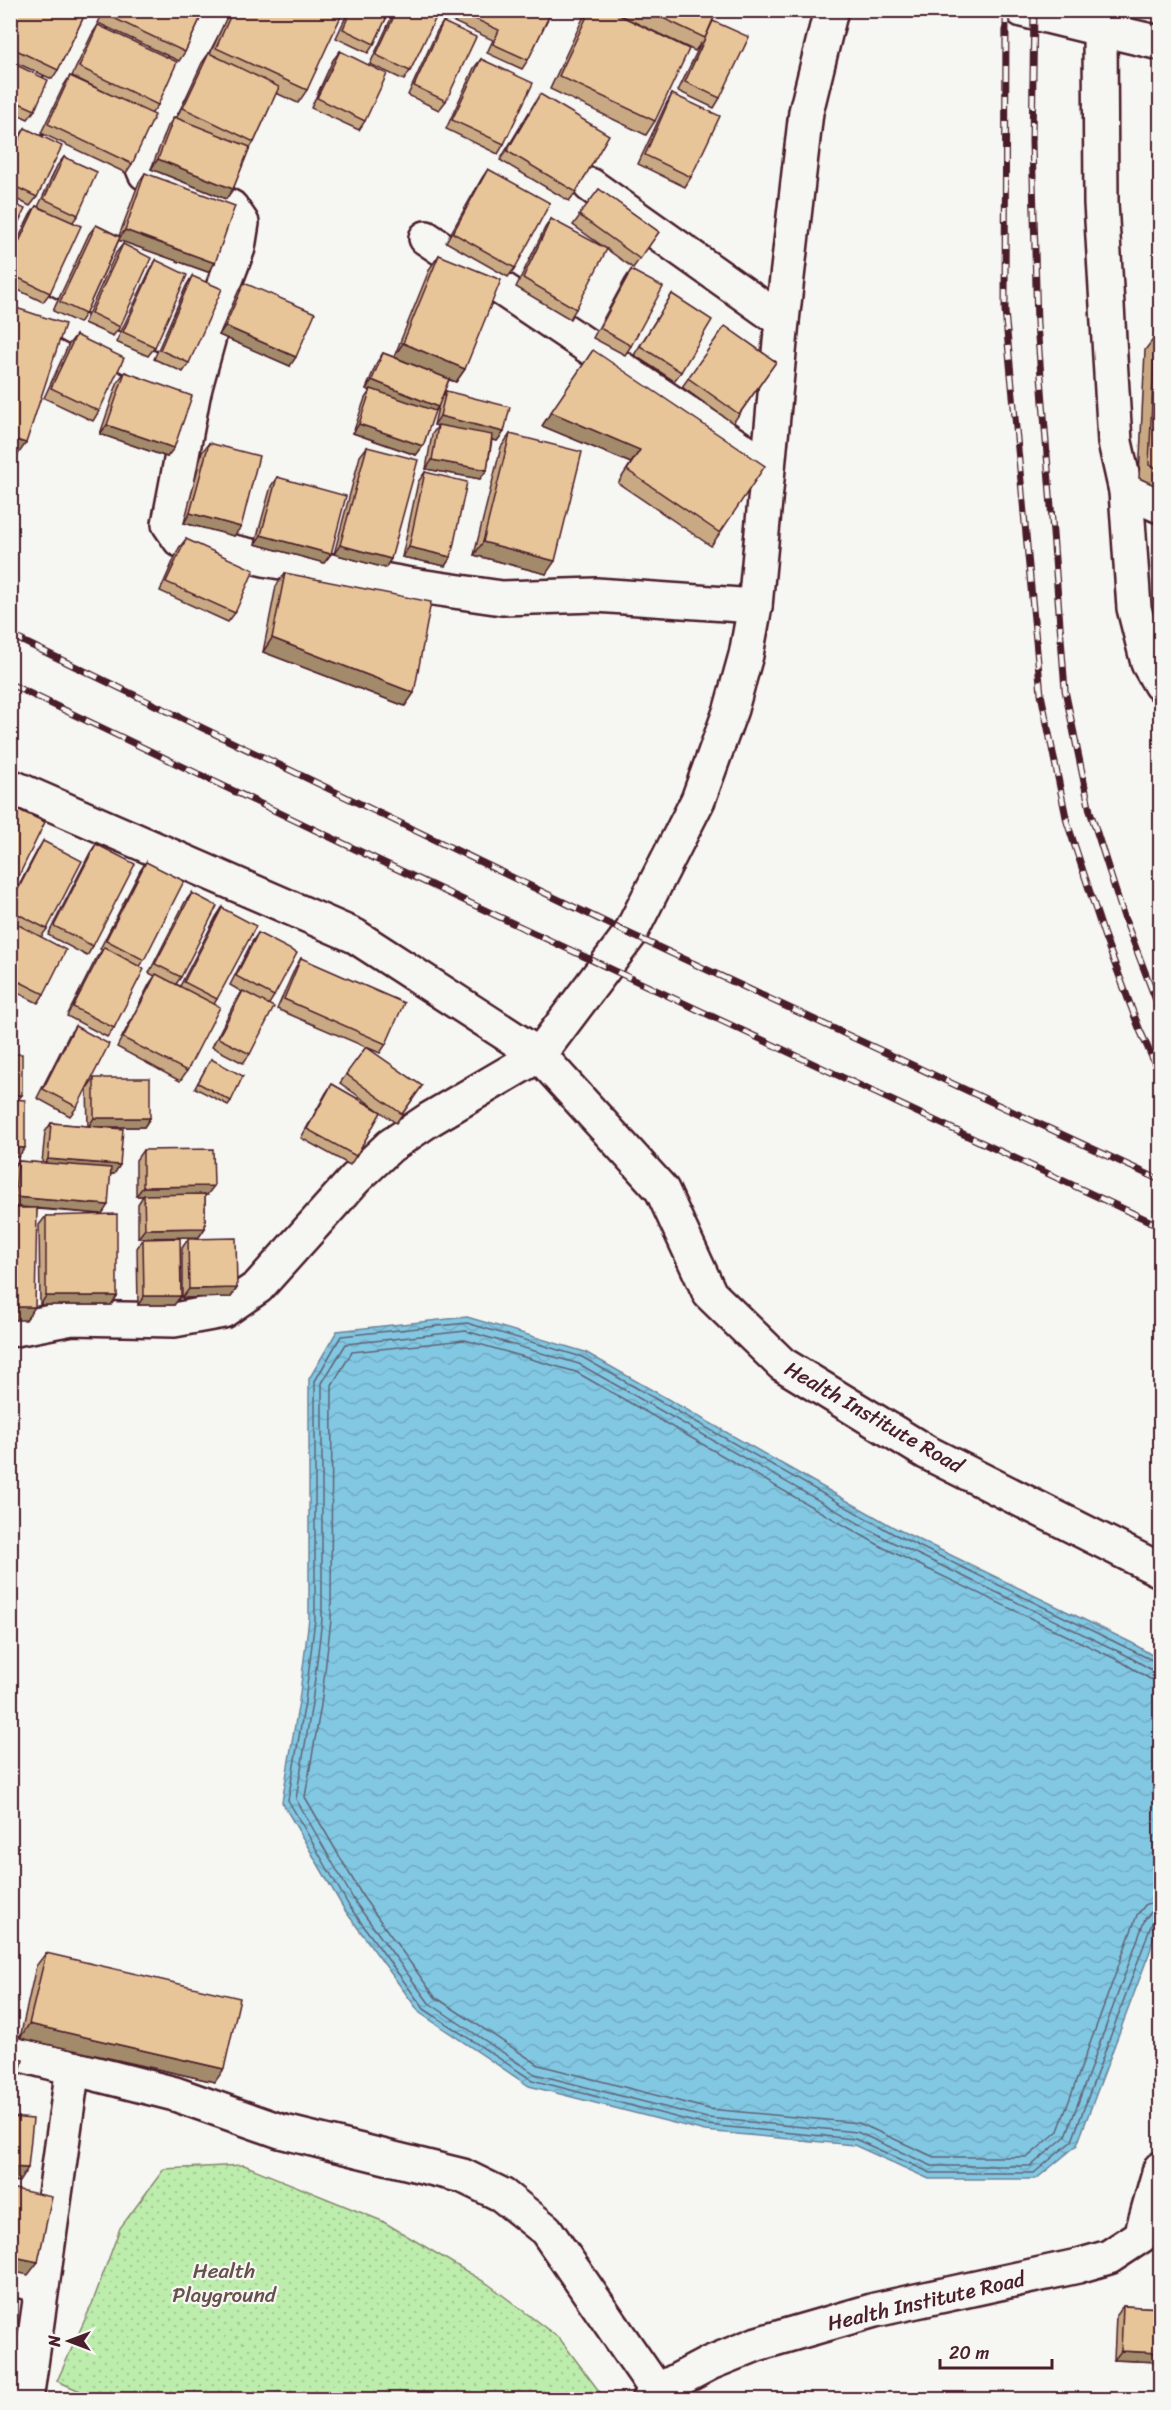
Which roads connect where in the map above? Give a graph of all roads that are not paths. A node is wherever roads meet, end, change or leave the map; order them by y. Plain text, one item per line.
1 (97, 10) edge
2 (212, 10) edge
3 (831, 10) edge
4 (1022, 10) edge
5 (1100, 29) junction
6 (1161, 43) edge
7 (10, 118) edge
8 (590, 185) edge
9 (426, 238) dead end
10 (10, 294) edge
11 (782, 321) junction
12 (194, 391) junction
13 (768, 467) junction
14 (1126, 491) junction
15 (1161, 506) edge
16 (756, 606) junction
17 (1161, 684) edge
18 (10, 786) edge
19 (539, 1055) junction
20 (10, 1330) edge
21 (1161, 1570) edge
22 (10, 2052) edge
23 (73, 2067) junction
24 (1161, 2169) edge
25 (1150, 2238) edge
26 (26, 2282) edge
27 (653, 2396) edge
28 (26, 2400) edge

1 - 7 street
2 - 12 street
3 - 11 street
4 - 5 street
5 - 6 street
5 - 14 street
8 - 11 street
9 - 13 street
10 - 12 street
11 - 13 street
12 - 16 street
13 - 16 street
14 - 15 street
14 - 17 street
16 - 19 street
18 - 19 street, Health Institute Road
19 - 20 street
19 - 21 street, Health Institute Road
22 - 23 street
23 - 26 street
23 - 27 street
24 - 25 street, Health Institute Road
25 - 27 street, Health Institute Road
26 - 28 street

